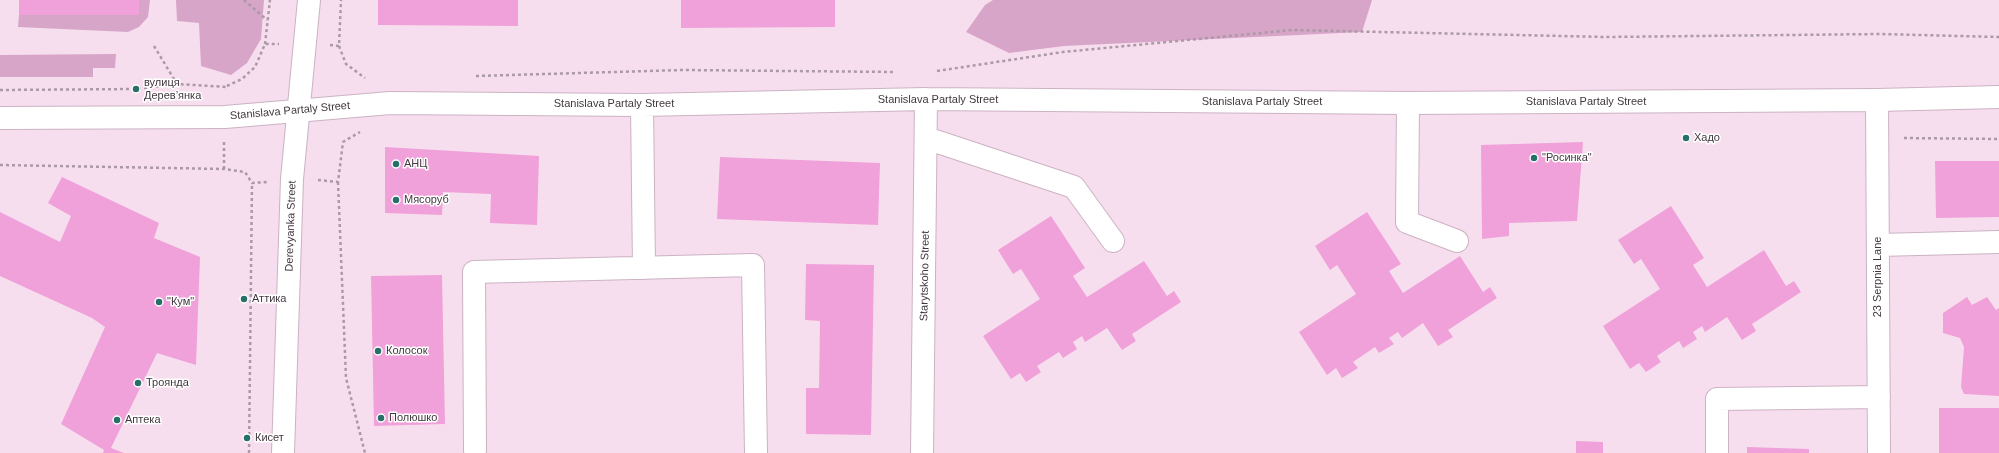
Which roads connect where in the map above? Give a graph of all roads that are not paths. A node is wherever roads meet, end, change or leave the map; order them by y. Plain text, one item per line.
1 (309, 0) edge
2 (1999, 98) edge
3 (926, 99) junction
4 (1877, 100) junction
5 (1408, 103) junction
6 (642, 105) junction
7 (299, 110) junction
8 (0, 118) edge
9 (926, 138) junction
10 (1113, 241) dead end
11 (1457, 241) dead end
12 (1999, 242) edge
13 (1878, 245) junction
14 (644, 268) junction
15 (1879, 397) junction
16 (475, 450) dead end
17 (283, 453) edge
18 (756, 453) edge
19 (922, 453) edge
20 (1716, 453) edge
21 (1879, 453) edge

1 - 7 street, Derevyanka Street
2 - 4 street, Stanislava Partaly Street
3 - 5 street, Stanislava Partaly Street
3 - 6 street, Stanislava Partaly Street
3 - 9 street, Starytskoho Street
4 - 5 street, Stanislava Partaly Street
4 - 13 street, 23 Serpnia Lane
5 - 11 street
6 - 7 street, Stanislava Partaly Street
6 - 14 street
7 - 8 street, Stanislava Partaly Street
7 - 17 street, Derevyanka Street
9 - 10 street
9 - 19 street, Starytskoho Street
12 - 13 street
13 - 15 street, 23 Serpnia Lane
14 - 16 street
14 - 18 street
15 - 20 street
15 - 21 street, 23 Serpnia Lane

